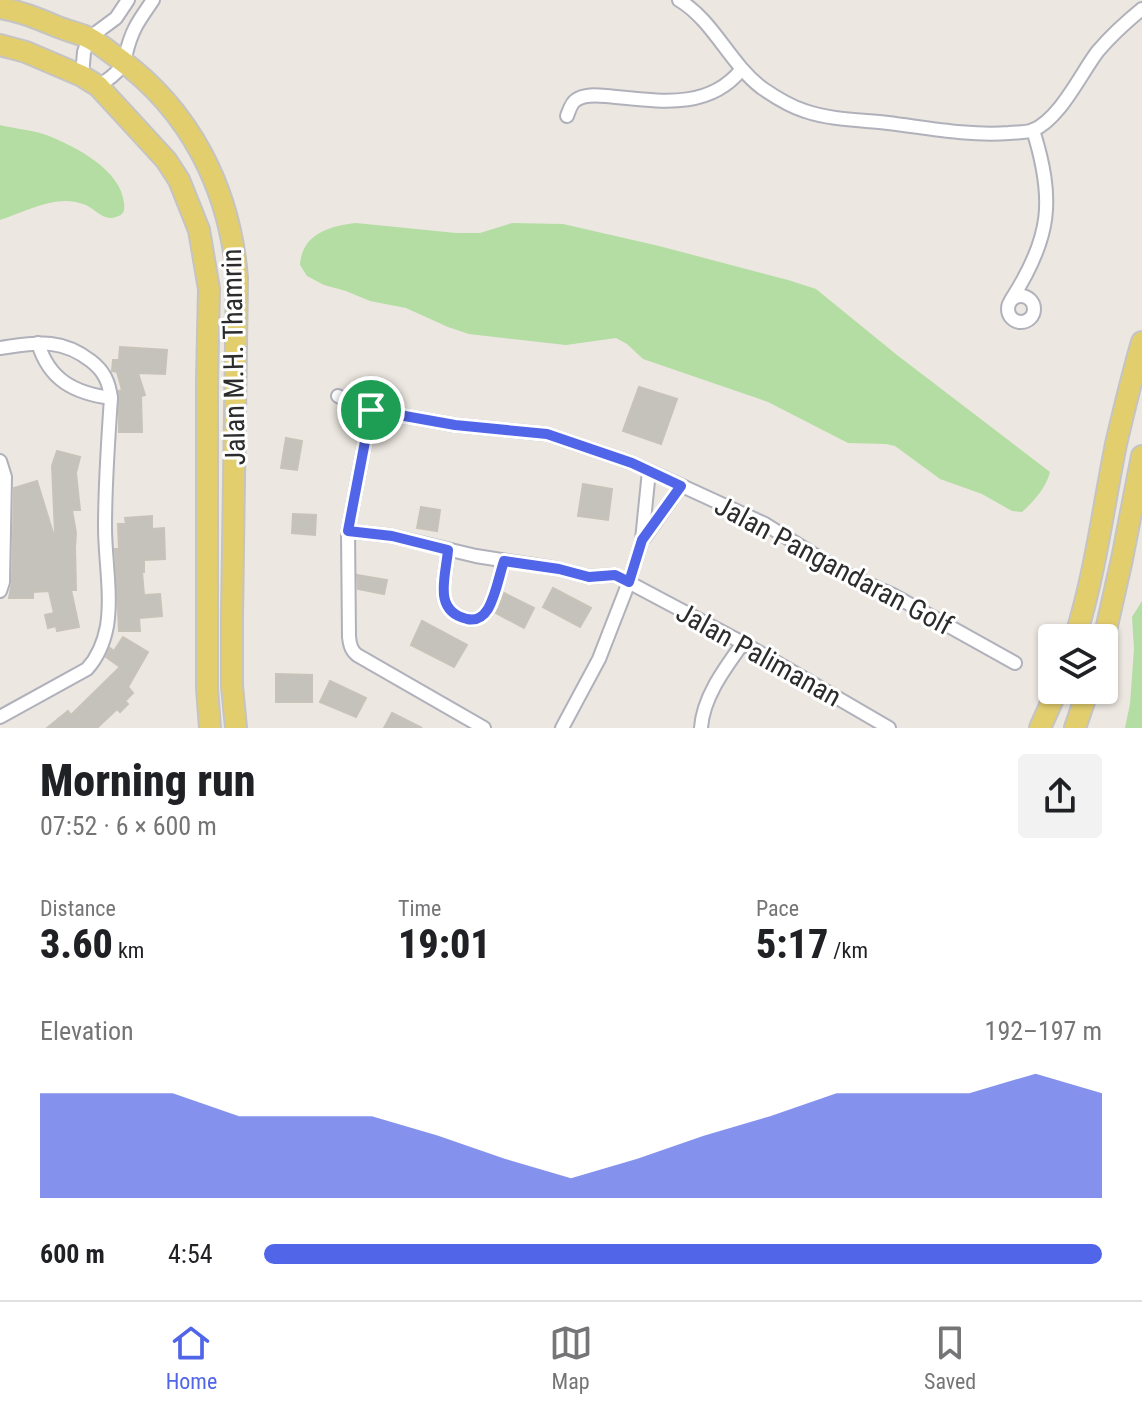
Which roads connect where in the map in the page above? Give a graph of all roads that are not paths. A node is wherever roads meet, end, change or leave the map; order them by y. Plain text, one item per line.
1 (128, 0) edge
2 (153, 0) edge
3 (679, 0) edge
4 (0, 8) edge
5 (1142, 9) edge
6 (116, 18) junction
7 (134, 29) junction
8 (89, 38) junction
9 (0, 45) edge
10 (125, 63) junction
11 (741, 70) junction
12 (90, 81) junction
13 (567, 116) dead end
14 (1033, 130) junction
15 (1011, 300) dead end
16 (1142, 342) edge
17 (38, 343) junction
18 (0, 348) edge
19 (338, 396) dead end
20 (111, 398) junction
21 (371, 410) junction
22 (1142, 456) edge
23 (0, 461) edge
24 (649, 471) junction
25 (681, 486) junction
26 (348, 531) junction
27 (642, 540) junction
28 (448, 550) junction
29 (504, 561) junction
30 (629, 582) junction
31 (0, 591) edge
32 (1080, 624) edge
33 (1107, 624) edge
34 (743, 643) junction
35 (1015, 663) dead end
36 (1051, 704) edge
37 (1083, 704) edge
38 (458, 714) junction
39 (0, 717) edge
40 (210, 728) edge
41 (236, 728) edge
42 (451, 728) edge
43 (484, 728) edge
44 (562, 728) edge
45 (701, 728) edge
46 (889, 728) edge
47 (1040, 728) edge
48 (1075, 728) edge

1 - 6 street
2 - 7 street
3 - 11 street
4 - 8 main road, Jalan M.H. Thamrin
5 - 14 street
6 - 7 street
6 - 8 street
7 - 10 street
8 - 10 main road, Jalan M.H. Thamrin
8 - 12 street
9 - 12 main road, Jalan M.H. Thamrin
10 - 12 street
10 - 41 main road, Jalan M.H. Thamrin
11 - 13 street
11 - 14 street
12 - 40 main road, Jalan M.H. Thamrin
14 - 15 street
16 - 32 main road
17 - 18 street
17 - 20 street
17 - 20 street
19 - 21 street, Jalan Pangandaran Golf
20 - 39 street
21 - 24 street, Jalan Pangandaran Golf
21 - 26 street
22 - 33 main road
23 - 31 street
24 - 25 street, Jalan Pangandaran Golf
24 - 27 street
25 - 27 street
25 - 35 street, Jalan Pangandaran Golf
26 - 28 street
26 - 38 street
27 - 30 street
28 - 29 street
28 - 29 street
29 - 30 street
30 - 34 street, Jalan Palimanan
30 - 44 street
34 - 45 street
34 - 46 street, Jalan Palimanan
36 - 47 main road
37 - 48 main road
38 - 42 street
38 - 43 street

